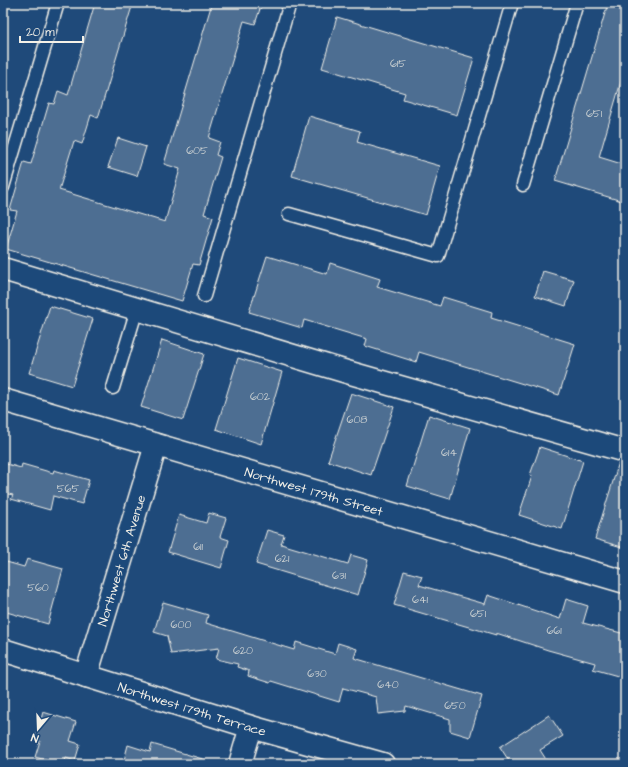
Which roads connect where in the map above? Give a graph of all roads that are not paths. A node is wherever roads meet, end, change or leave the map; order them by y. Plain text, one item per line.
1 (58, 3) edge
2 (290, 3) edge
3 (512, 3) edge
4 (577, 3) edge
5 (523, 185) dead end
6 (3, 187) edge
7 (289, 214) dead end
8 (3, 269) edge
9 (204, 296) dead end
10 (137, 309) junction
11 (113, 388) dead end
12 (3, 400) edge
13 (156, 445) junction
14 (625, 450) edge
15 (625, 582) edge
16 (4, 655) edge
17 (86, 676) junction
18 (251, 727) junction
19 (240, 764) edge
20 (383, 764) edge

1 - 6 lane
2 - 9 lane
3 - 7 lane
4 - 5 lane
8 - 10 street
10 - 11 lane
10 - 14 street
12 - 13 street, Northwest 179th Street
13 - 15 street, Northwest 179th Street
13 - 17 street, Northwest 6th Avenue
16 - 17 street, Northwest 179th Terrace
17 - 18 street, Northwest 179th Terrace
18 - 19 street
18 - 20 street, Northwest 179th Terrace

